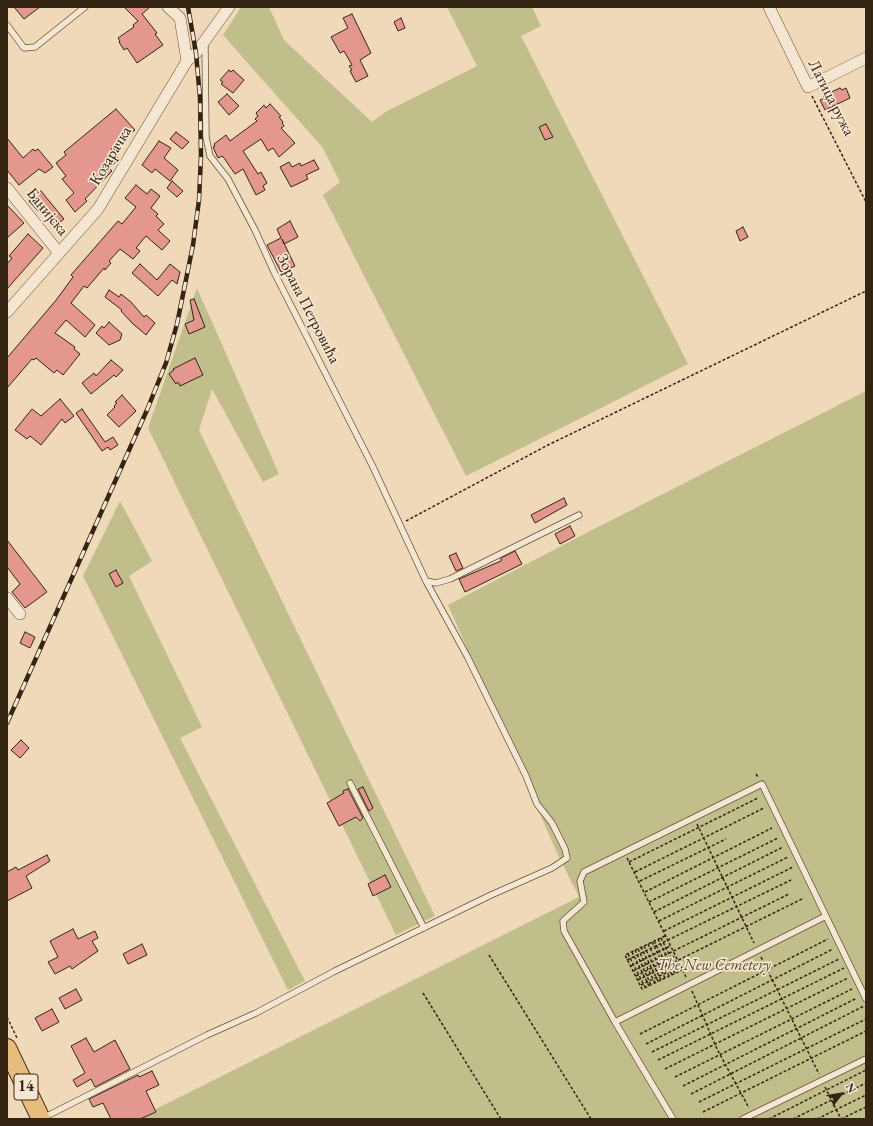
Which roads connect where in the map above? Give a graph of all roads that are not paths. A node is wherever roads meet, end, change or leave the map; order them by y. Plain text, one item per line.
1 (85, 7) edge
2 (168, 7) edge
3 (229, 7) edge
4 (769, 7) edge
5 (7, 25) edge
6 (205, 41) junction
7 (866, 58) edge
8 (187, 61) junction
9 (8, 190) edge
10 (59, 252) junction
11 (7, 312) edge
12 (579, 515) dead end
13 (426, 581) junction
14 (7, 598) edge
15 (20, 614) dead end
16 (350, 783) dead end
17 (826, 916) junction
18 (424, 928) junction
19 (866, 999) edge
20 (614, 1022) junction
21 (7, 1048) edge
22 (866, 1059) edge
23 (41, 1119) edge
24 (673, 1119) edge
25 (743, 1119) edge

1 - 5 lane
2 - 8 street
3 - 6 street, Козарачка
4 - 7 street, Латица ружа
6 - 8 street, Козарачка
6 - 13 lane, Зорана Петровића
8 - 10 street, Козарачка
9 - 10 street, Банијска
10 - 11 street, Козарачка
12 - 13 lane
13 - 18 lane, Зорана Петровића
14 - 15 street
16 - 18 lane
17 - 19 lane
17 - 20 lane
17 - 20 lane
18 - 23 lane
20 - 24 lane
21 - 23 main road, 14
22 - 25 lane

